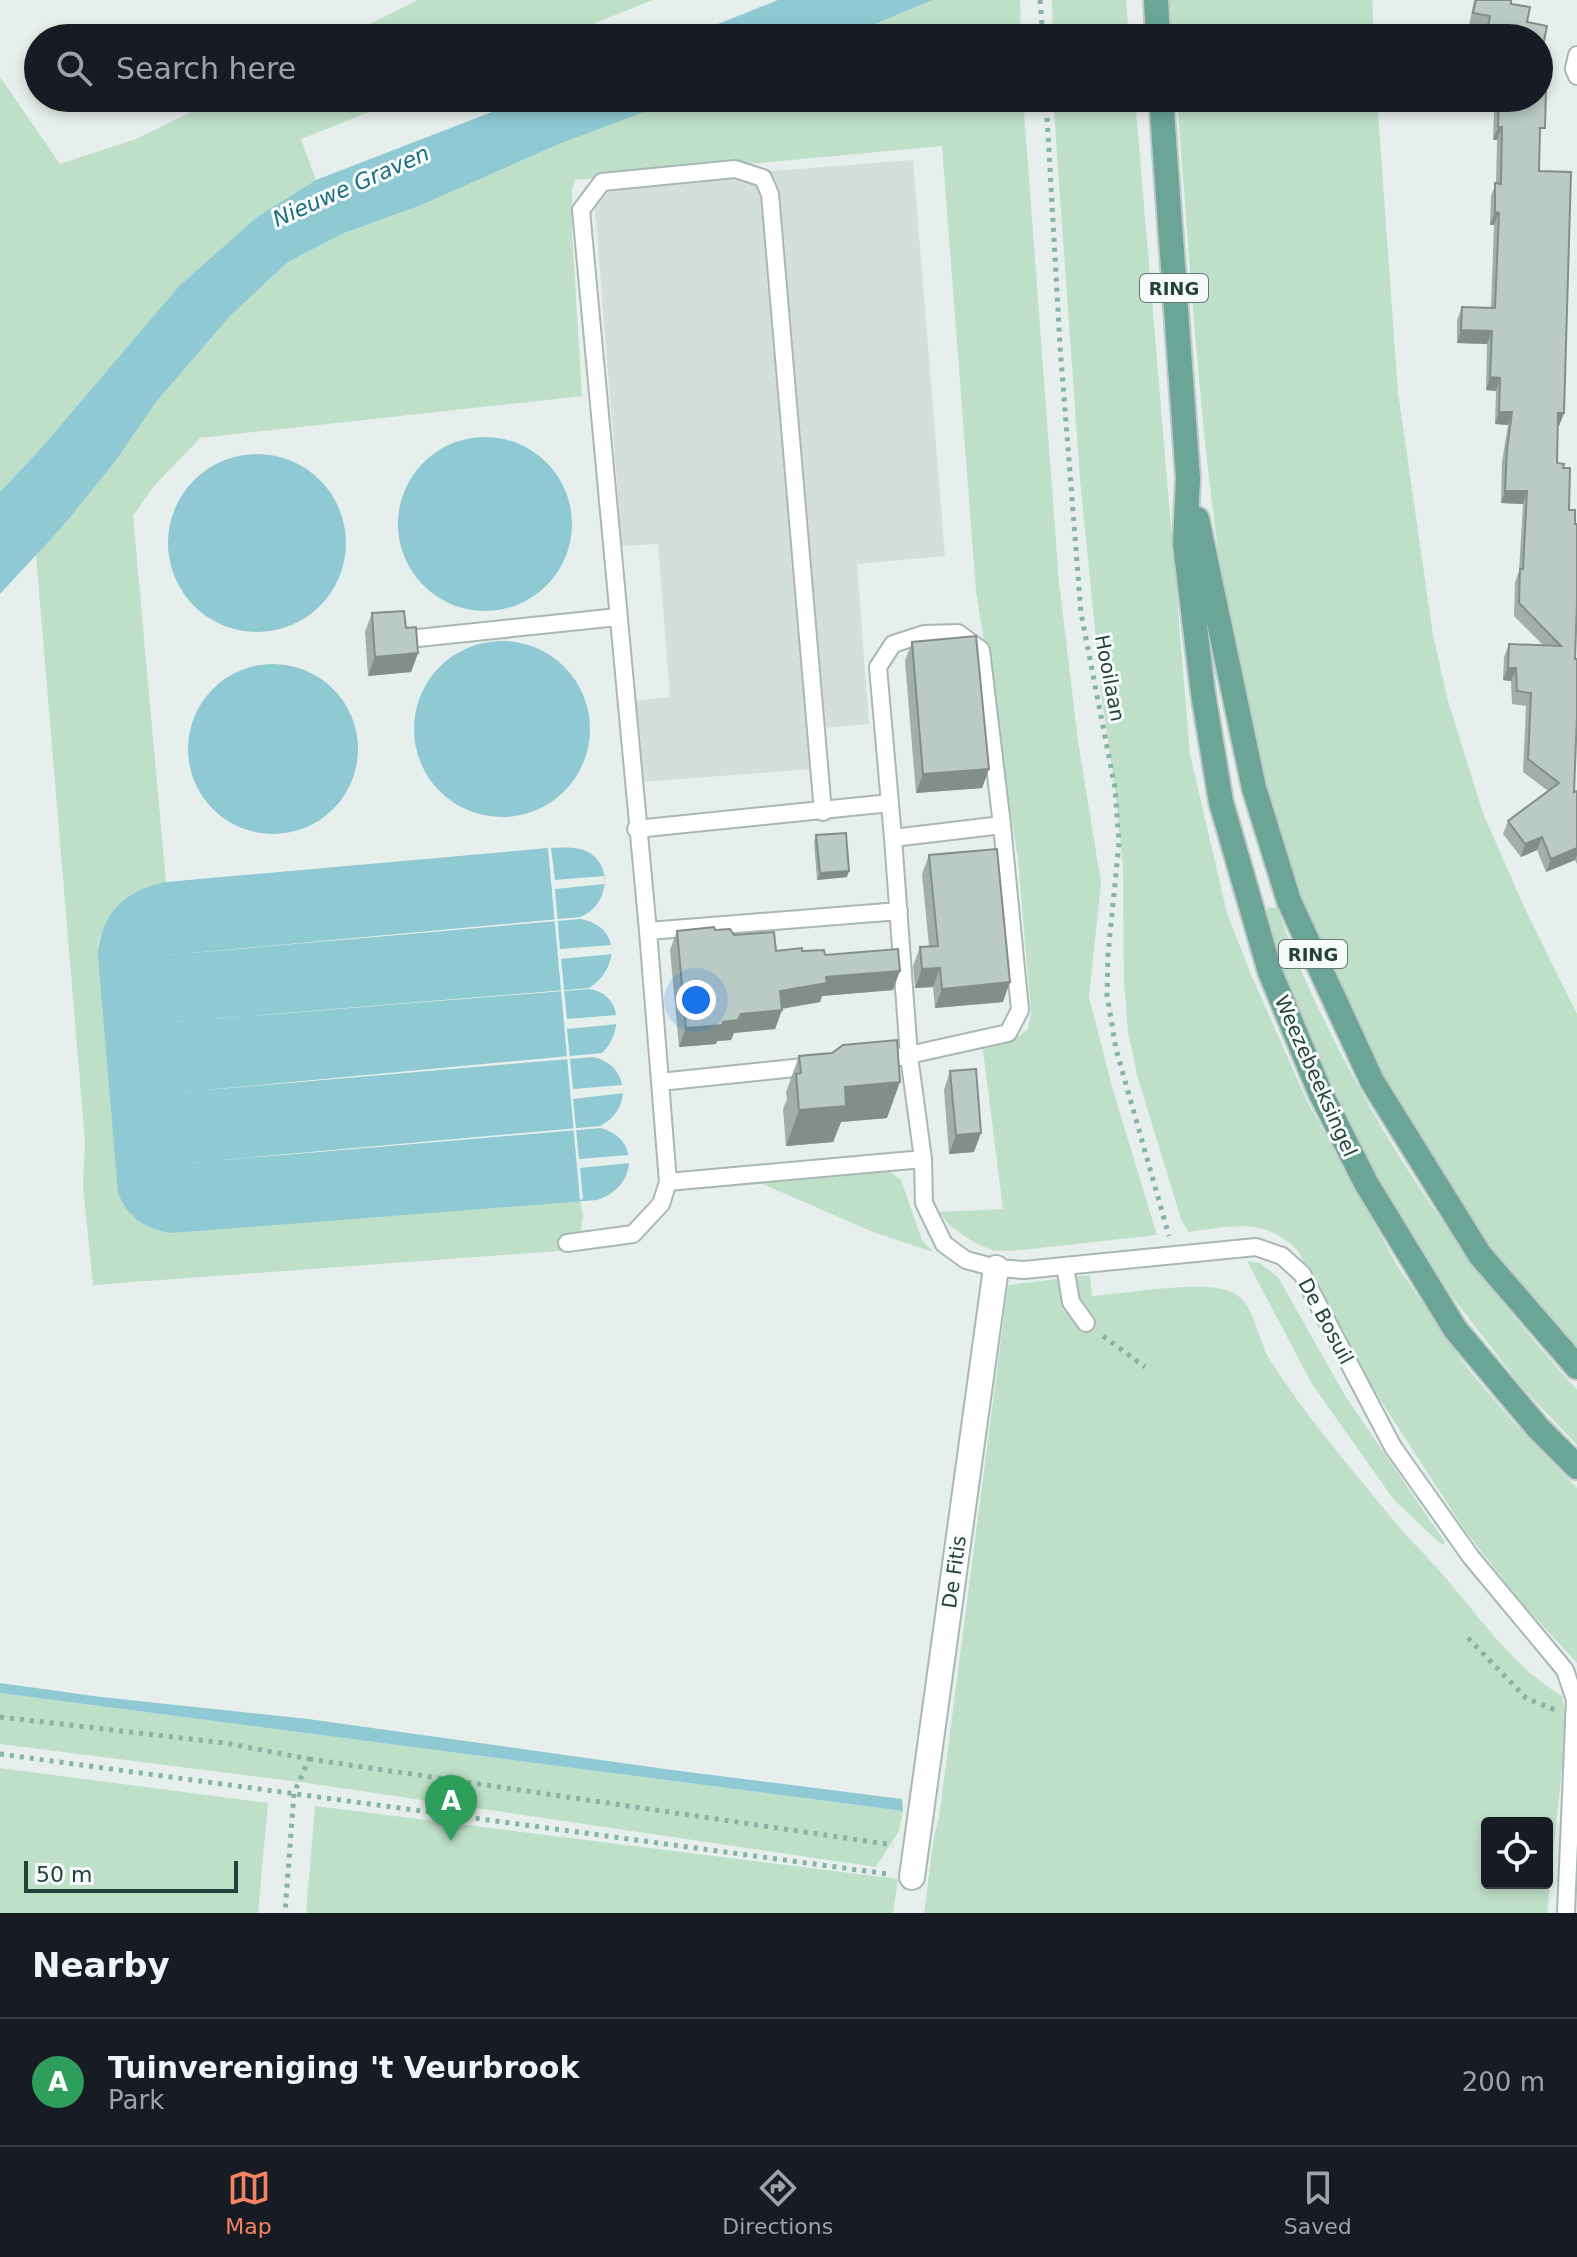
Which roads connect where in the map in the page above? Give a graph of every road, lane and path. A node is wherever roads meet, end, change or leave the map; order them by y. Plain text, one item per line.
1 (1040, 0) edge
2 (1156, 0) edge
3 (1042, 24) edge
4 (1157, 24) edge
5 (1577, 55) edge
6 (1577, 76) edge
7 (1047, 112) edge
8 (1162, 112) edge
9 (1188, 478) junction
10 (618, 617) junction
11 (418, 638) edge
12 (890, 803) junction
13 (823, 812) junction
14 (1002, 825) junction
15 (636, 829) junction
16 (893, 838) junction
17 (899, 911) junction
18 (648, 931) junction
19 (909, 1056) junction
20 (878, 1059) edge
21 (831, 1064) edge
22 (660, 1082) junction
23 (923, 1159) junction
24 (668, 1182) junction
25 (567, 1243) dead end
26 (1174, 1256) junction
27 (1065, 1266) junction
28 (996, 1268) junction
29 (1086, 1323) joint
30 (1145, 1367) dead end
31 (1577, 1367) edge
32 (1577, 1467) edge
33 (1468, 1638) dead end
34 (1576, 1705) edge
35 (0, 1717) edge
36 (0, 1754) edge
37 (309, 1759) junction
38 (294, 1793) junction
39 (916, 1849) junction
40 (912, 1877) joint
41 (285, 1913) edge
42 (1566, 1913) edge

1 - 3 path
2 - 4 main road
5 - 6 lane
7 - 26 path, Hooilaan
8 - 9 main road, Weezebeeksingel / RING
9 - 31 main road, Weezebeeksingel / RING
9 - 32 main road, Weezebeeksingel / RING
10 - 11 lane
10 - 13 lane
10 - 15 lane
12 - 13 lane
12 - 14 lane, De Bosuil
12 - 16 lane, De Bosuil
13 - 15 lane
14 - 16 lane
14 - 19 lane, De Bosuil
15 - 18 lane
16 - 17 lane, De Bosuil
17 - 18 lane
17 - 19 lane, De Bosuil
18 - 22 lane
19 - 20 lane, De Bosuil
19 - 23 lane, De Bosuil
21 - 22 lane
22 - 24 lane
23 - 24 lane
23 - 28 lane, De Bosuil
24 - 25 lane
26 - 27 lane, De Bosuil
26 - 34 lane, De Bosuil
27 - 28 lane, De Bosuil
27 - 29 lane
28 - 39 street, De Fitis
29 - 30 path
33 - 34 path
34 - 42 lane, De Bosuil
35 - 37 path
36 - 38 path
37 - 38 path
37 - 39 path
38 - 40 path
38 - 41 path
39 - 40 street, De Fitis

